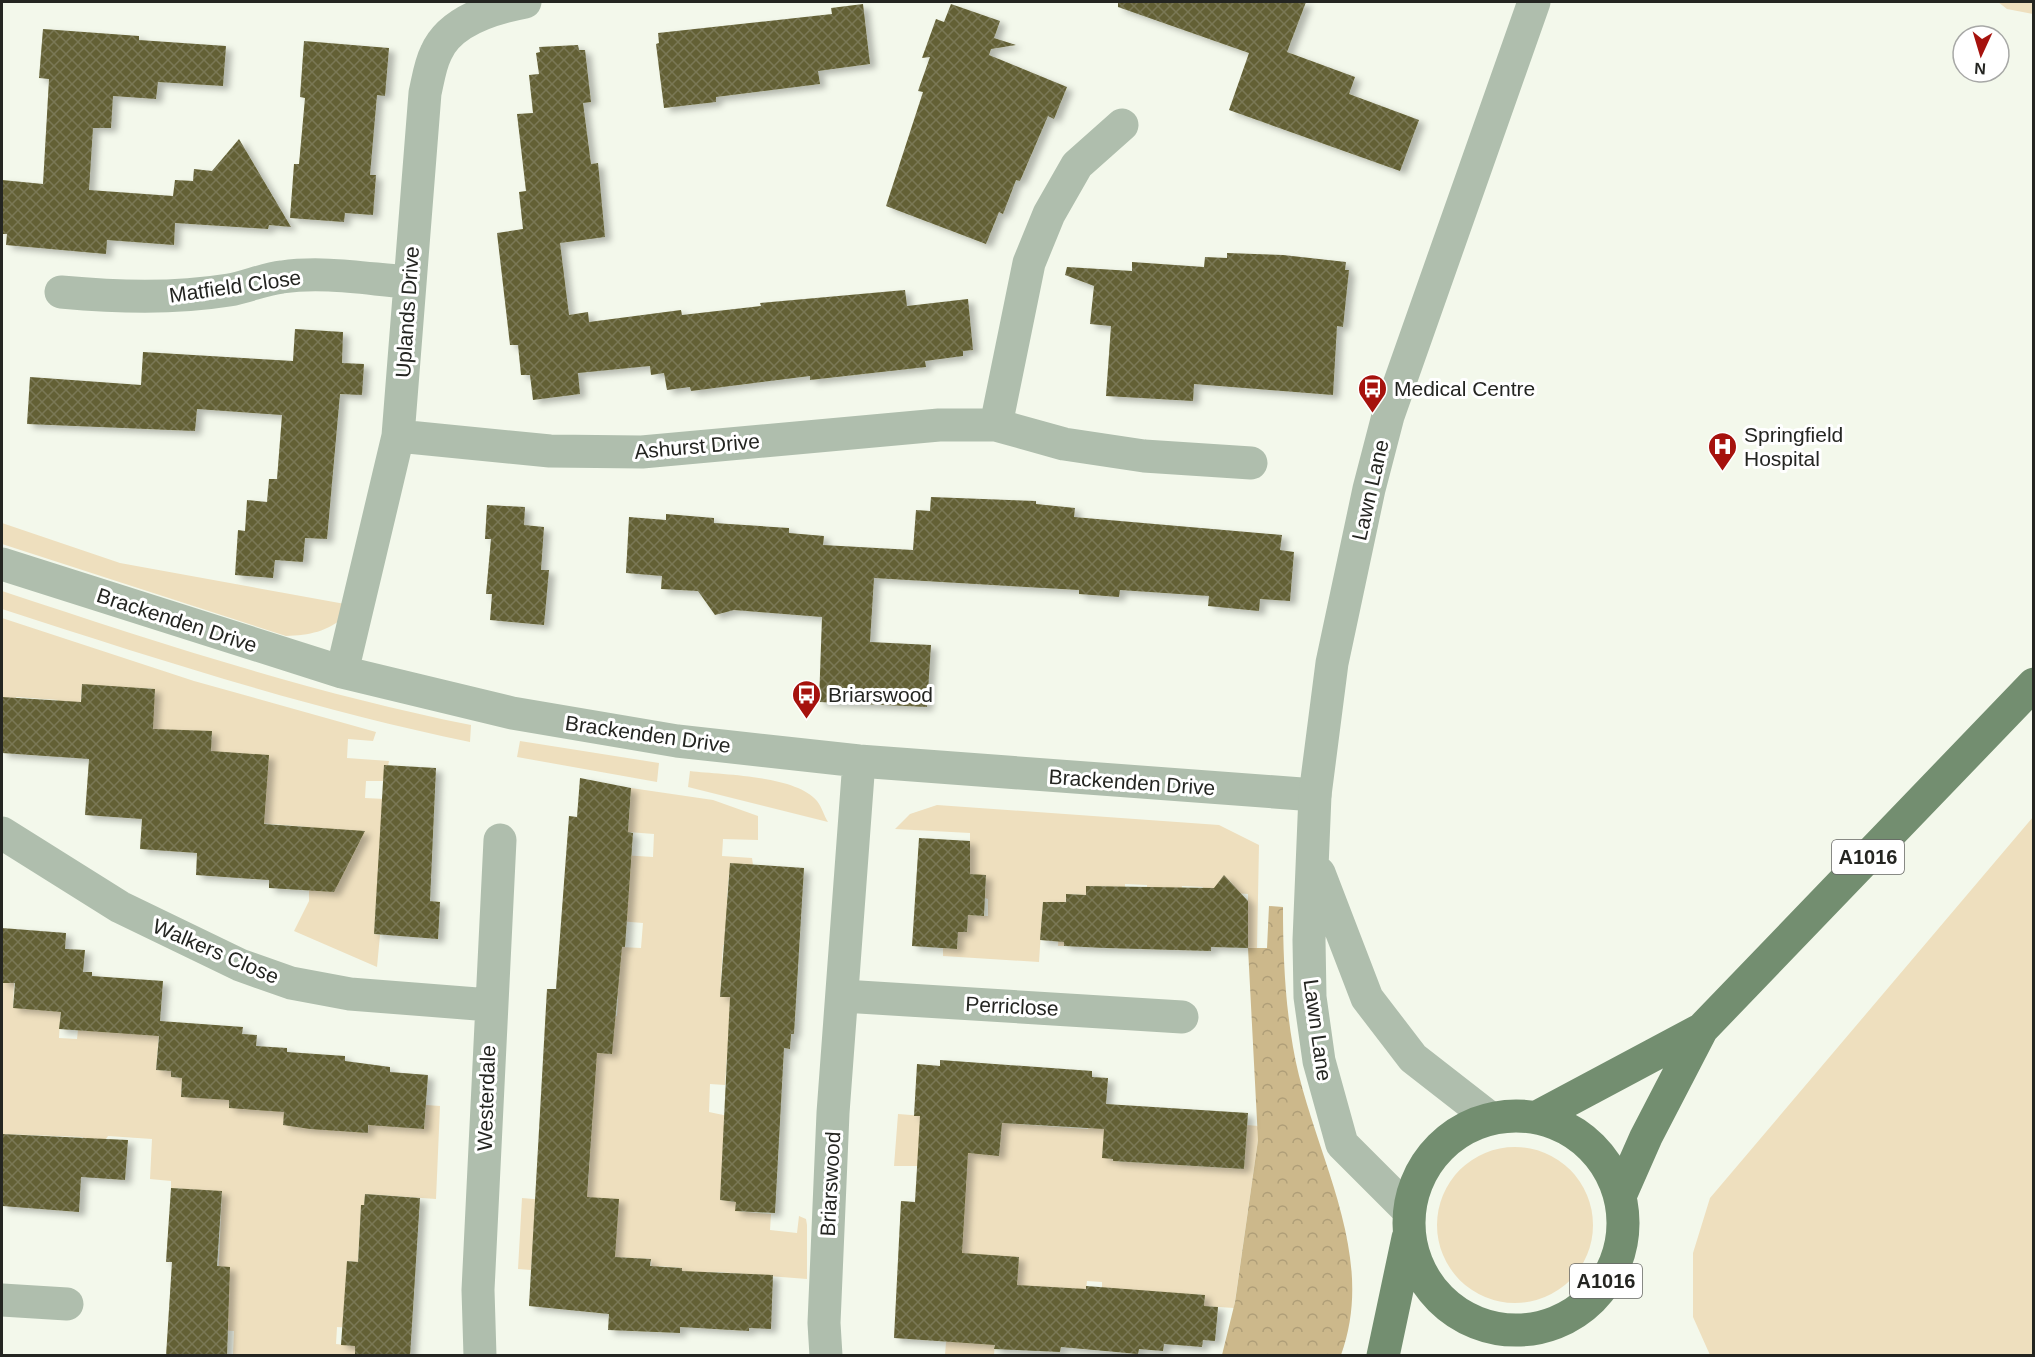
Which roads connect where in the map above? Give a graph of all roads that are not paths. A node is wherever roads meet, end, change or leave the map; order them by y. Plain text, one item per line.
1 (525, 2) edge
2 (1534, 2) edge
3 (1122, 125) dead end
4 (409, 282) junction
5 (61, 292) dead end
6 (996, 425) junction
7 (399, 436) junction
8 (1251, 463) dead end
9 (2, 564) edge
10 (342, 672) junction
11 (2034, 684) edge
12 (859, 760) junction
13 (1316, 795) junction
14 (2, 833) edge
15 (500, 840) dead end
16 (1313, 857) junction
17 (843, 996) junction
18 (490, 1005) junction
19 (1182, 1017) dead end
20 (1702, 1029) junction
21 (1537, 1117) junction
22 (1490, 1118) junction
23 (1620, 1196) junction
24 (1408, 1223) junction
25 (2, 1300) edge
26 (67, 1304) dead end
27 (1535, 1329) junction
28 (480, 1356) edge
29 (826, 1356) edge
30 (1383, 1356) edge
31 (1507, 1356) edge

1 - 4 street, Uplands Drive
2 - 13 street, Lawn Lane
3 - 6 street
4 - 5 street, Matfield Close
4 - 7 street, Uplands Drive
6 - 7 street, Ashurst Drive
6 - 8 street, Ashurst Drive
7 - 10 street, Uplands Drive
9 - 10 street, Brackenden Drive
10 - 12 street, Brackenden Drive
11 - 20 main road, A1016
12 - 13 street, Brackenden Drive
12 - 17 street, Briarswood
13 - 16 street, Lawn Lane
14 - 18 street, Walkers Close
15 - 18 street, Westerdale
16 - 22 street, Lawn Lane
16 - 24 street, Lawn Lane
17 - 19 street, Perriclose
17 - 29 street, Briarswood
18 - 28 street, Westerdale
20 - 21 main road, A1016
20 - 23 main road, A1016
21 - 22 main road, A1016
21 - 23 main road, A1016
22 - 24 main road, A1016
23 - 27 main road, A1016
24 - 27 main road, A1016
24 - 30 main road, A1016
25 - 26 street
27 - 31 main road, A1016

